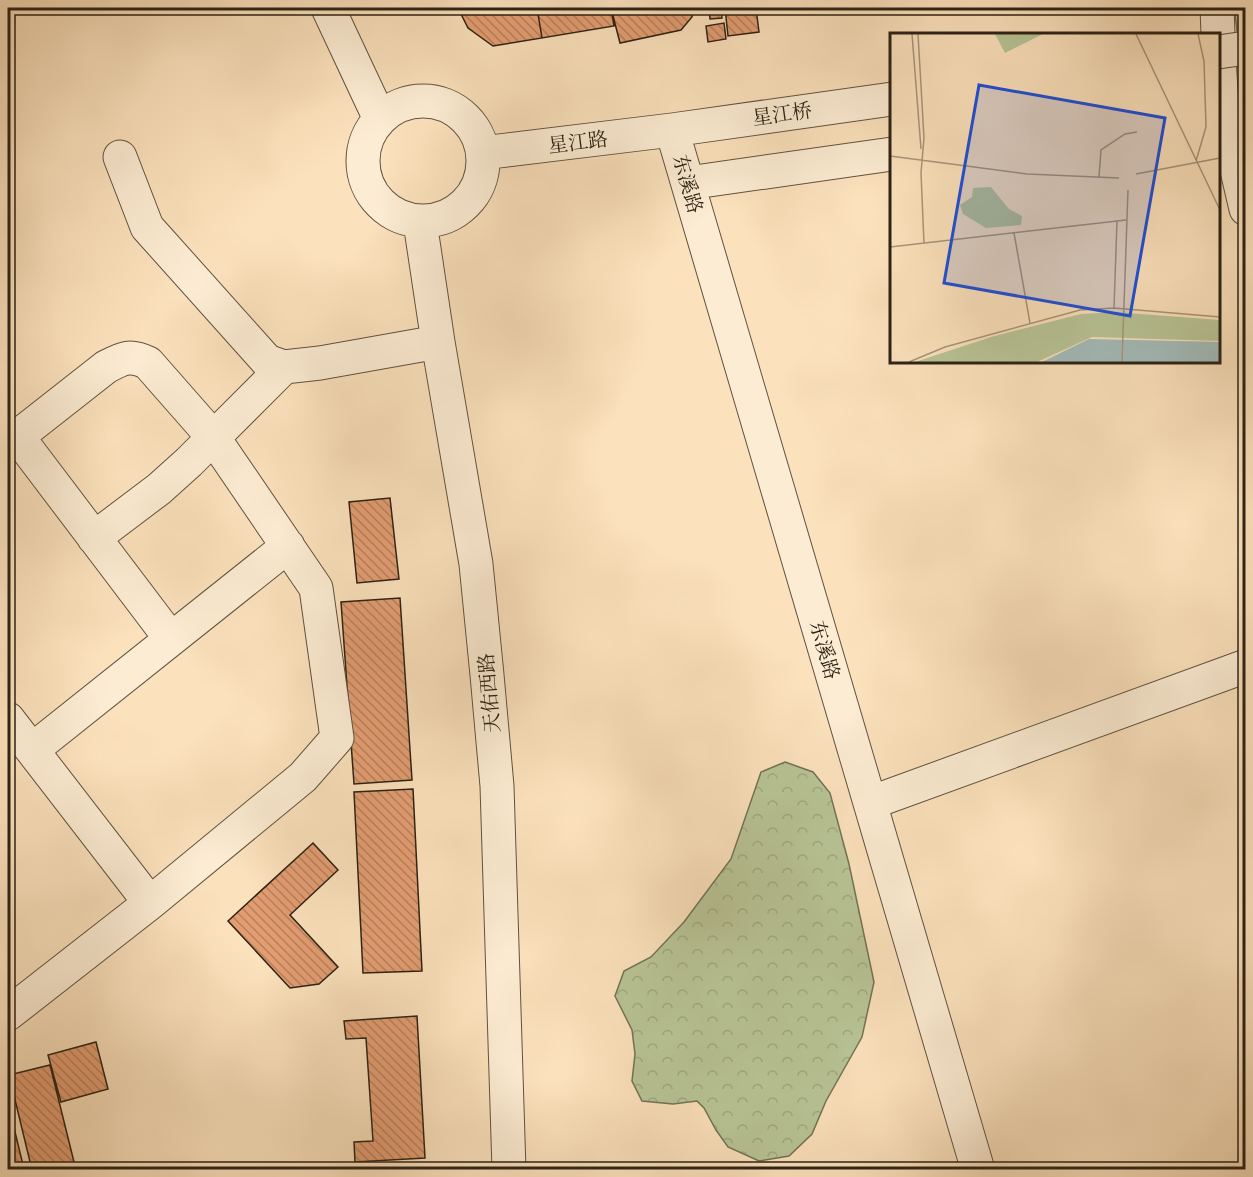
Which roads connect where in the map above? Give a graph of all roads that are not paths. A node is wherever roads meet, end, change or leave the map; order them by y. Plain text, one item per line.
1 (328, 8) edge
2 (1216, 8) edge
3 (1218, 33) edge
4 (1245, 48) edge
5 (1220, 52) edge
6 (890, 99) edge
7 (1220, 106) edge
8 (380, 119) junction
9 (672, 130) junction
10 (483, 153) junction
11 (890, 154) edge
12 (120, 157) dead end
13 (688, 183) junction
14 (1245, 209) edge
15 (420, 222) junction
16 (438, 342) junction
17 (284, 367) junction
18 (213, 437) junction
19 (13, 441) edge
20 (94, 538) junction
21 (288, 546) junction
22 (171, 639) junction
23 (1245, 666) edge
24 (8, 719) edge
25 (32, 750) junction
26 (870, 803) junction
27 (150, 903) junction
28 (8, 1014) edge
29 (509, 1170) edge
30 (978, 1170) edge

1 - 8 street
2 - 3 street
4 - 5 street, bridge
6 - 9 street, 星江桥
7 - 14 street
8 - 10 street
8 - 15 street
9 - 10 street, 星江路
9 - 13 street, 东溪路
10 - 15 street
11 - 13 street
12 - 17 street
13 - 26 street, 东溪路
15 - 16 street, 天佑西路
16 - 17 street
16 - 29 street, 天佑西路
17 - 18 street
18 - 19 street
18 - 20 street
18 - 21 street
19 - 20 street
20 - 22 street
21 - 22 street
21 - 27 street
22 - 25 street
23 - 26 street
24 - 25 street
25 - 27 street
26 - 30 street, 东溪路
27 - 28 street

